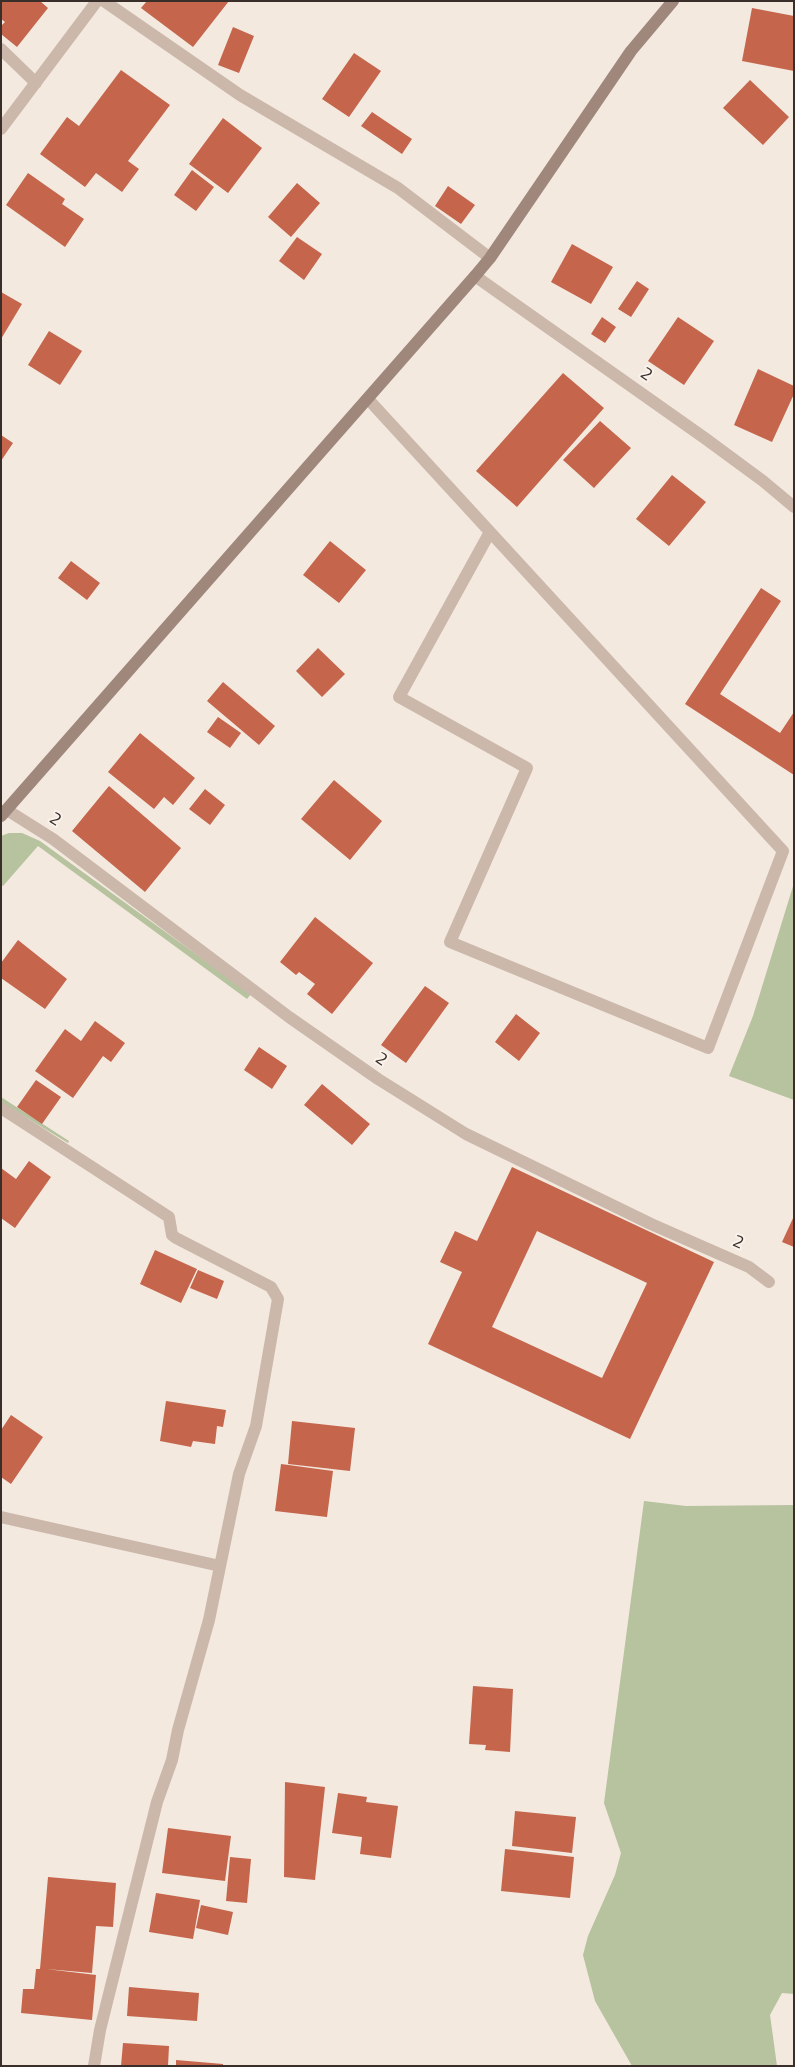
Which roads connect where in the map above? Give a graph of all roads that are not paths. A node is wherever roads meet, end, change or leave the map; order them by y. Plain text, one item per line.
1 (98, 1) edge
2 (104, 1) edge
3 (673, 1) edge
4 (1, 49) edge
5 (36, 83) junction
6 (1, 129) edge
7 (490, 258) junction
8 (475, 276) junction
9 (368, 399) junction
10 (794, 507) edge
11 (490, 532) junction
12 (4, 813) edge
13 (1, 1108) edge
14 (769, 1282) dead end
15 (1, 1517) edge
16 (220, 1566) junction
17 (94, 2066) edge

1 - 5 street
2 - 7 street
3 - 7 main road
4 - 5 street
5 - 6 street
7 - 8 main road
8 - 9 main road
8 - 10 street, 2
9 - 11 street
9 - 12 main road
11 - 11 street
12 - 14 street, 2
13 - 16 street
15 - 16 street
16 - 17 street

